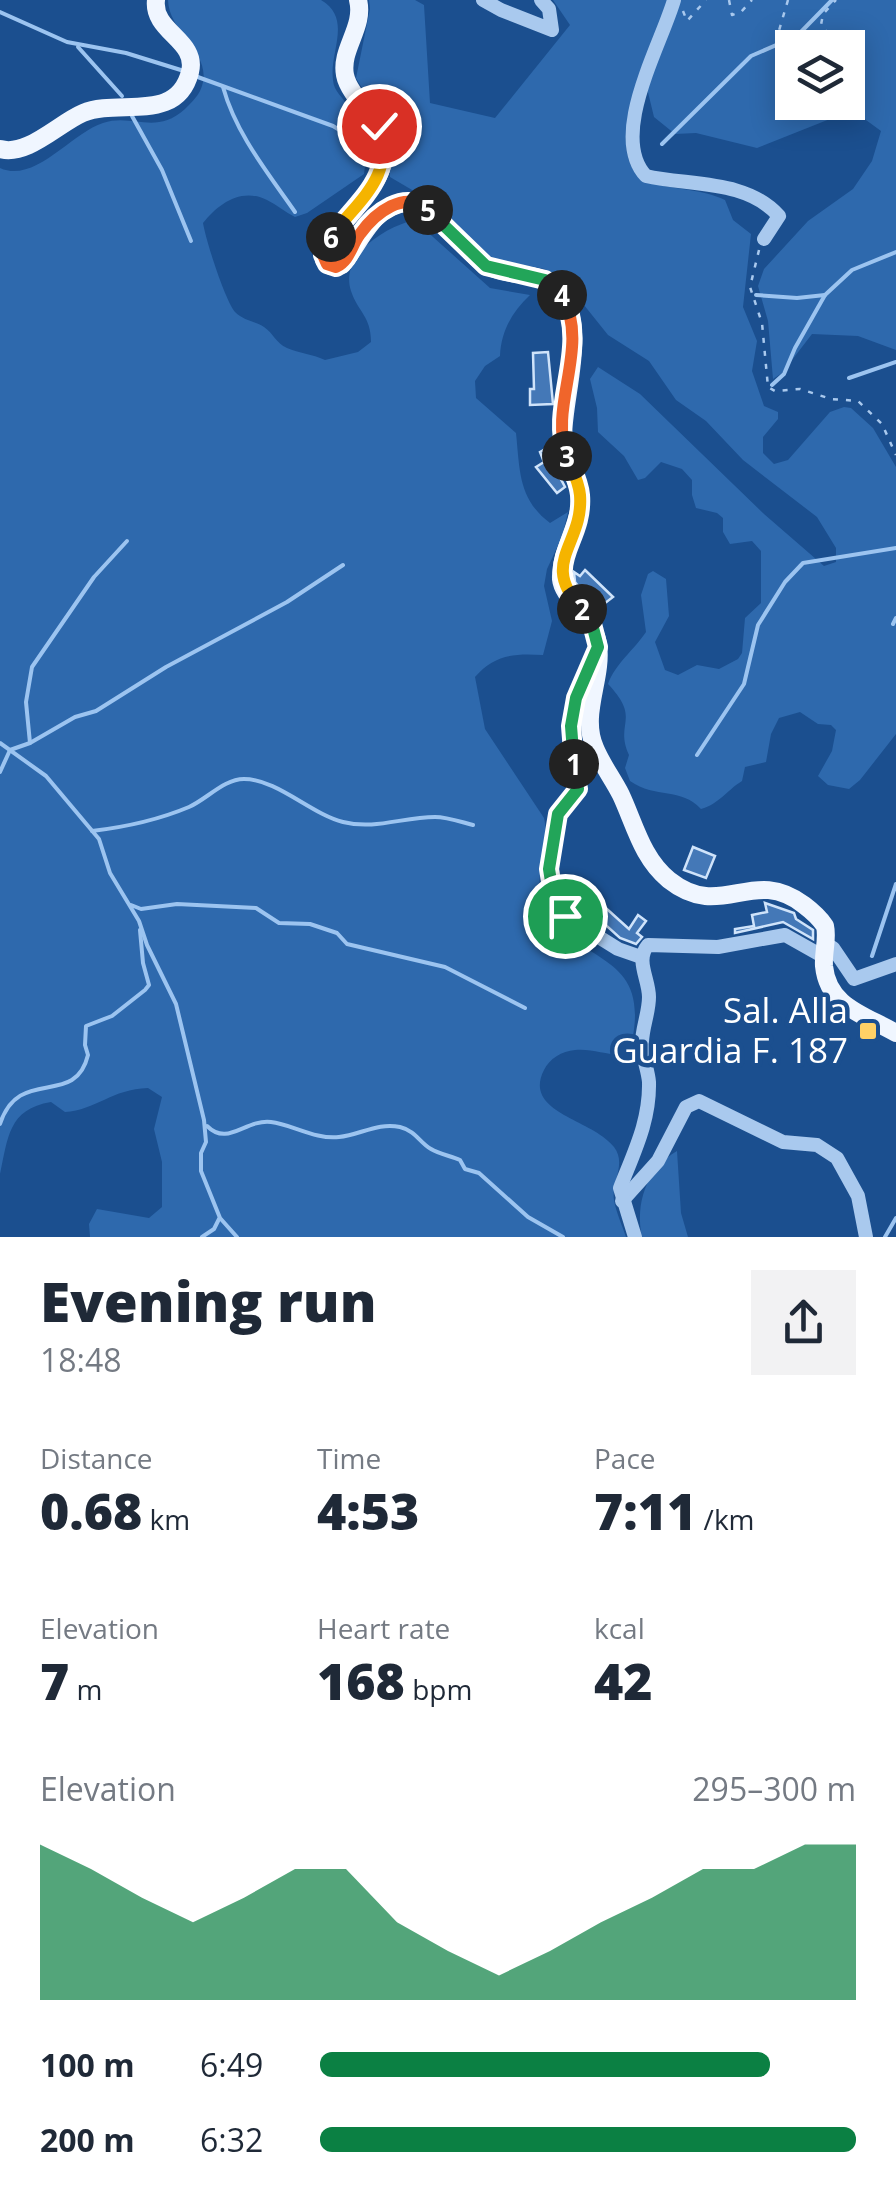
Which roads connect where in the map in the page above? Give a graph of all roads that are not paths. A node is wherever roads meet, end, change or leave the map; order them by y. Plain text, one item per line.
1 (156, 0) edge
2 (483, 0) edge
3 (541, 0) edge
4 (359, 1) edge
5 (679, 3) edge
6 (0, 149) edge
7 (764, 239) road end
8 (598, 647) junction
9 (825, 951) junction
10 (641, 957) junction
11 (896, 964) edge
12 (896, 1033) edge
13 (622, 1202) junction
14 (635, 1237) edge
15 (866, 1237) edge

1 - 6 main road
2 - 3 street
4 - 8 main road
5 - 7 street
8 - 9 main road
8 - 10 street
9 - 10 street
9 - 11 street
9 - 12 main road
10 - 13 street
13 - 14 street
13 - 15 street

